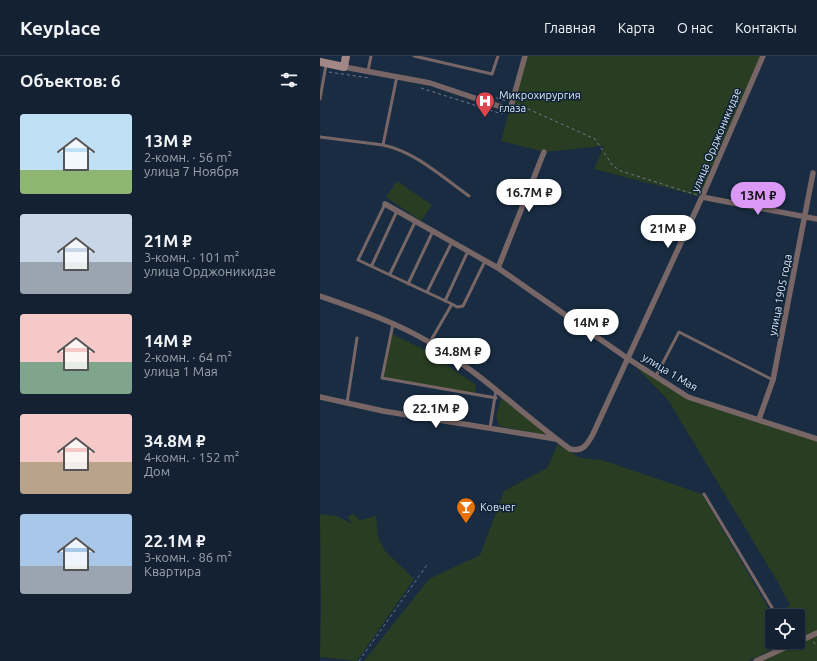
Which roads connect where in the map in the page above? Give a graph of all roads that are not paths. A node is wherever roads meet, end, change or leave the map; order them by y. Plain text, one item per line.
1 (346, 56) edge
2 (371, 56) edge
3 (414, 56) edge
4 (498, 56) edge
5 (525, 56) edge
6 (763, 56) edge
7 (324, 66) edge
8 (344, 67) junction
9 (368, 71) junction
10 (396, 76) junction
11 (320, 99) edge
12 (320, 136) edge
13 (383, 145) junction
14 (544, 152) dead end
15 (813, 173) dead end
16 (469, 196) dead end
17 (702, 197) junction
18 (385, 204) joint
19 (397, 211) junction
20 (806, 216) junction
21 (817, 219) edge
22 (416, 222) junction
23 (433, 232) junction
24 (452, 242) junction
25 (468, 251) junction
26 (485, 261) junction
27 (372, 265) junction
28 (498, 268) junction
29 (390, 274) junction
30 (408, 284) junction
31 (427, 292) junction
32 (320, 296) edge
33 (445, 301) junction
34 (452, 304) junction
35 (393, 323) junction
36 (357, 338) dead end
37 (430, 342) junction
38 (627, 358) junction
39 (656, 376) junction
40 (773, 380) junction
41 (496, 388) junction
42 (320, 397) edge
43 (496, 398) junction
44 (347, 403) junction
45 (760, 419) junction
46 (489, 429) junction
47 (556, 439) junction
48 (817, 439) edge
49 (704, 494) dead end
50 (773, 609) edge
51 (817, 633) edge
52 (805, 638) edge
53 (782, 649) edge
54 (756, 661) edge

1 - 8 main road
2 - 9 lane
3 - 4 lane
5 - 10 street
6 - 17 street, улица Орджоникидзе
7 - 8 main road
7 - 11 lane
8 - 9 street
9 - 10 street
10 - 13 lane
12 - 13 lane
13 - 16 lane
14 - 28 street
15 - 20 street, улица 1905 года
17 - 20 street
17 - 38 street, улица Орджоникидзе
18 - 19 street, улица 1 Мая
18 - 27 lane
19 - 22 street, улица 1 Мая
19 - 27 lane
20 - 21 street
20 - 40 street, улица 1905 года
22 - 23 street, улица 1 Мая
22 - 29 lane
23 - 24 street, улица 1 Мая
23 - 30 lane
24 - 25 street, улица 1 Мая
24 - 31 lane
25 - 26 street, улица 1 Мая
25 - 33 lane
26 - 28 street, улица 1 Мая
26 - 34 lane
27 - 29 lane
28 - 38 street, улица 1 Мая
29 - 30 lane
30 - 31 lane
31 - 33 lane
32 - 35 street
33 - 34 lane
34 - 37 lane
35 - 37 street
35 - 43 lane
36 - 44 lane
37 - 41 street
38 - 39 street, улица 1 Мая
38 - 47 street, улица Орджоникидзе
39 - 40 lane
39 - 45 street, улица 1 Мая
40 - 45 street, улица 1905 года
41 - 43 lane
41 - 47 street
42 - 44 street
43 - 46 lane
44 - 46 street
45 - 48 street, улица 1 Мая
46 - 47 street
49 - 50 lane
51 - 52 street
53 - 54 street

